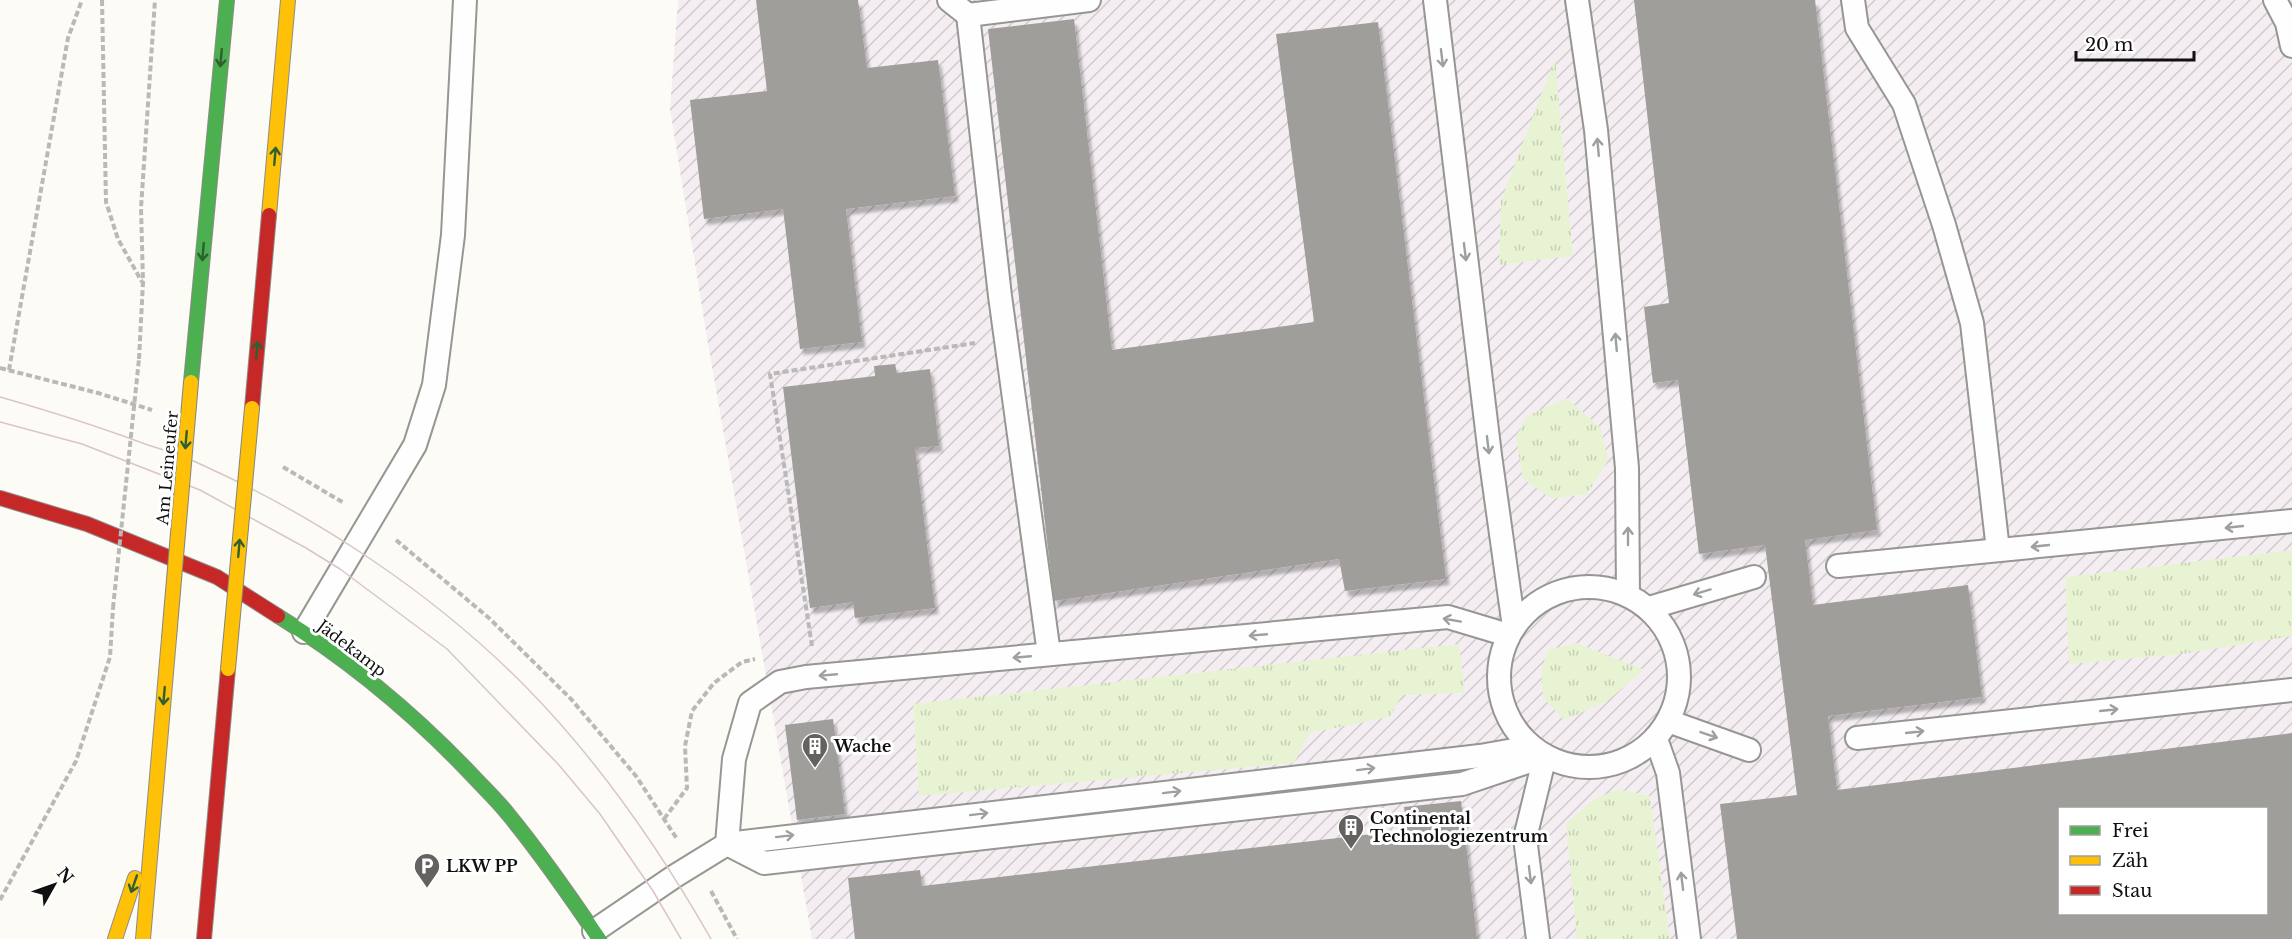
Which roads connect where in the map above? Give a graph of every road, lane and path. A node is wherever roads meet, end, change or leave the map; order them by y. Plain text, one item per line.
1 (82, 0) edge
2 (102, 0) edge
3 (155, 0) edge
4 (227, 0) edge
5 (288, 0) edge
6 (465, 0) edge
7 (949, 0) edge
8 (1089, 0) edge
9 (1435, 0) edge
10 (1577, 0) edge
11 (1853, 0) edge
12 (2275, 0) edge
13 (968, 15) junction
14 (2292, 46) edge
15 (142, 282) junction
16 (1006, 338) junction
17 (0, 368) edge
18 (0, 498) edge
19 (371, 519) junction
20 (2292, 521) edge
21 (1998, 550) junction
22 (1838, 566) dead end
23 (1754, 577) dead end
24 (1628, 595) junction
25 (1649, 608) junction
26 (1511, 631) junction
27 (304, 632) junction
28 (803, 648) dead end
29 (1049, 654) junction
30 (763, 657) dead end
31 (2292, 690) edge
32 (1662, 730) junction
33 (1857, 738) dead end
34 (222, 746) junction
35 (1749, 750) dead end
36 (1539, 752) junction
37 (664, 819) junction
38 (153, 828) junction
39 (727, 844) junction
40 (694, 864) junction
41 (0, 900) edge
42 (221, 905) dead end
43 (597, 935) edge
44 (115, 939) edge
45 (142, 939) edge
46 (204, 939) edge
47 (737, 939) edge
48 (1538, 939) edge
49 (1689, 939) edge

1 - 17 path
2 - 15 path
3 - 15 path
4 -> 38 main road, Am Leineufer, bridge
34 -> 5 main road, bridge
6 - 19 lane
7 - 13 lane
8 - 13 lane
9 -> 26 lane
24 -> 10 lane
11 - 21 lane
12 - 14 lane
13 - 16 lane
15 - 41 path, bridge
16 - 28 path
16 - 29 lane
18 - 27 main road, Jädekamp
19 - 27 lane
19 - 37 path
20 -> 21 lane
21 - 22 lane
23 -> 25 lane
24 - 25 lane
24 - 26 lane
25 - 32 lane
26 -> 29 lane
26 - 36 lane
27 - 43 main road, Jädekamp
29 -> 39 lane
30 - 37 path
33 -> 31 lane
32 -> 35 lane
32 - 36 lane
49 -> 32 lane
34 - 42 main road
34 - 46 main road
39 -> 36 lane
36 - 39 lane
36 -> 48 lane
37 - 40 path
38 -> 44 main road
38 - 45 main road, Am Leineufer
39 - 40 lane
40 - 43 lane
40 - 47 path

